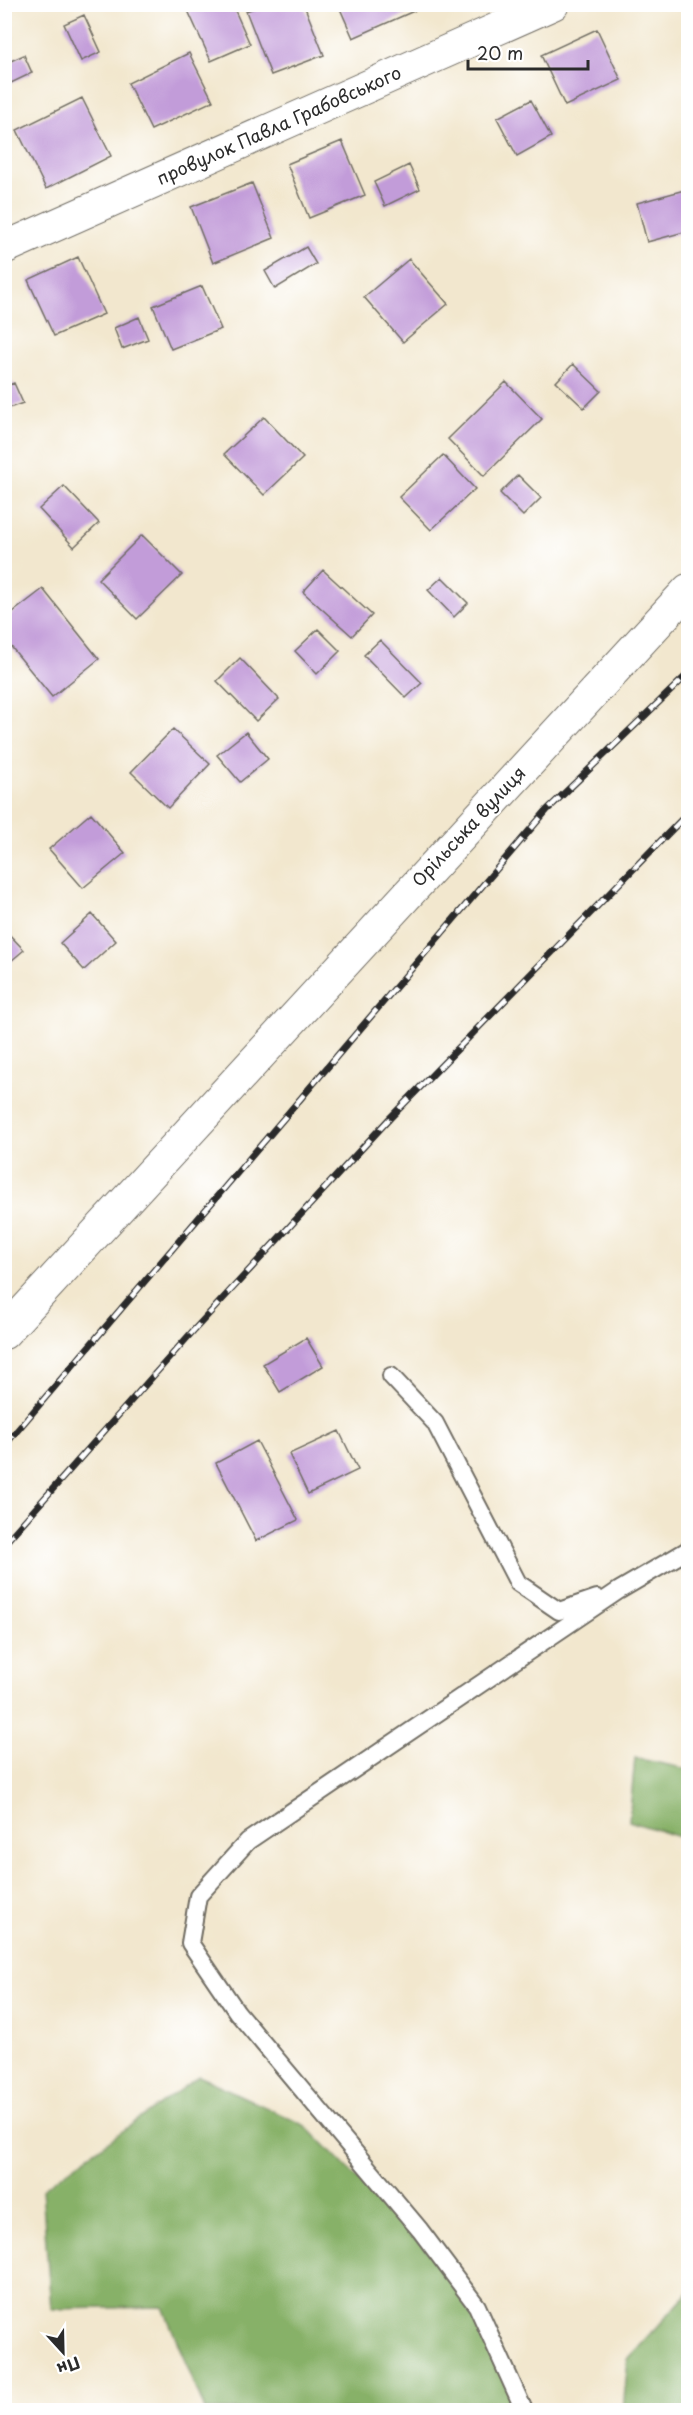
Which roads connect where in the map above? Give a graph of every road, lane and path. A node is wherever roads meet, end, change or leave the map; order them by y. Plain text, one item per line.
1 (554, 4) edge
2 (4, 248) edge
3 (688, 590) edge
4 (4, 1333) edge
5 (391, 1376) dead end
6 (688, 1550) edge
7 (618, 1591) junction
8 (524, 2410) edge

1 - 2 street, провулок Павла Грабовського
3 - 4 street, Орільська вулиця
5 - 7 lane
6 - 7 lane
7 - 8 lane

